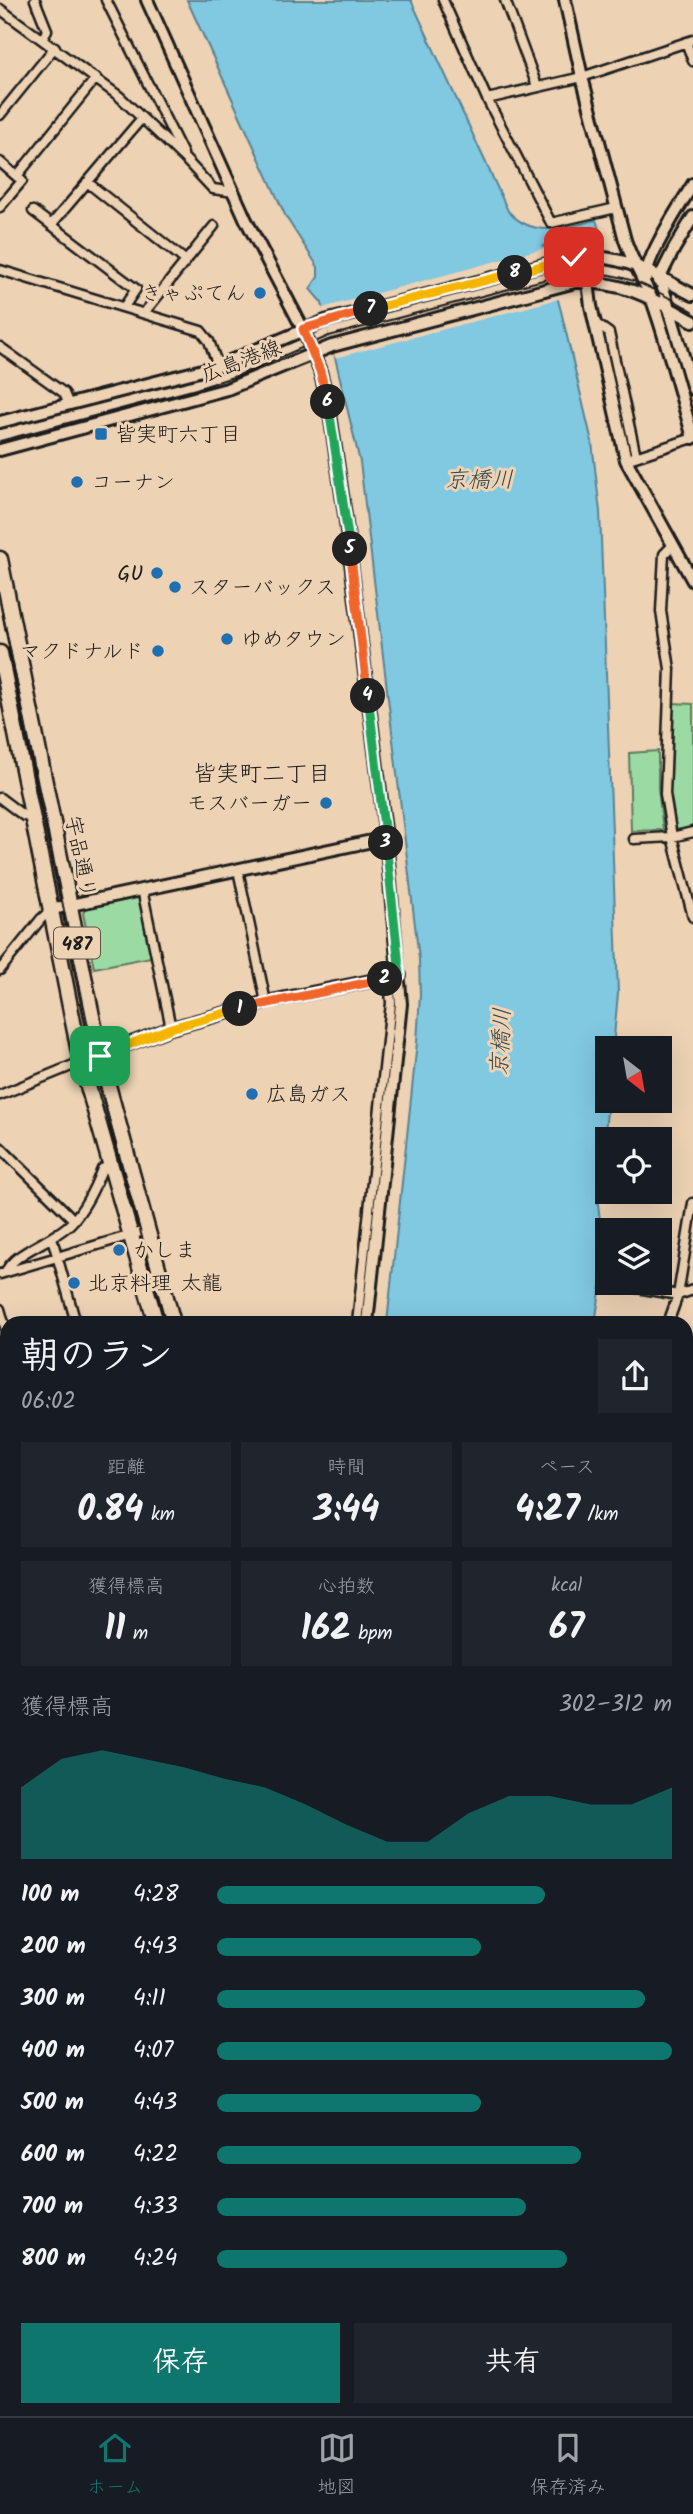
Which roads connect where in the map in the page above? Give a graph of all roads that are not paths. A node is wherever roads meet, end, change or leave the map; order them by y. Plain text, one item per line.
1 (35, 0) edge
2 (106, 0) edge
3 (147, 0) edge
4 (443, 0) edge
5 (505, 0) edge
6 (565, 0) edge
7 (0, 9) edge
8 (43, 39) junction
9 (690, 41) edge
10 (55, 47) junction
11 (693, 61) edge
12 (582, 77) junction
13 (96, 78) junction
14 (537, 86) junction
15 (486, 99) junction
16 (0, 115) edge
17 (142, 118) junction
18 (185, 159) junction
19 (0, 162) edge
20 (17, 176) junction
21 (87, 182) junction
22 (693, 184) edge
23 (234, 192) junction
24 (0, 207) edge
25 (616, 208) junction
26 (33, 211) dead end
27 (693, 217) edge
28 (51, 225) junction
29 (214, 226) dead end
30 (186, 261) junction
31 (632, 262) junction
32 (646, 270) junction
33 (0, 271) edge
34 (660, 278) junction
35 (588, 282) junction
36 (693, 295) edge
37 (650, 296) junction
38 (124, 307) junction
39 (669, 307) junction
40 (144, 313) junction
41 (693, 321) edge
42 (303, 329) junction
43 (0, 347) edge
44 (313, 353) junction
45 (690, 362) edge
46 (218, 366) junction
47 (693, 389) edge
48 (69, 405) junction
49 (0, 422) edge
50 (693, 438) edge
51 (0, 450) edge
52 (631, 458) junction
53 (673, 545) junction
54 (0, 559) edge
55 (693, 581) edge
56 (0, 653) edge
57 (0, 798) edge
58 (34, 818) junction
59 (693, 832) edge
60 (672, 837) junction
61 (386, 838) junction
62 (634, 839) dead end
63 (238, 870) junction
64 (142, 889) junction
65 (69, 905) junction
66 (52, 909) junction
67 (693, 918) edge
68 (0, 970) edge
69 (394, 976) junction
70 (266, 1002) junction
71 (171, 1028) junction
72 (100, 1056) junction
73 (81, 1062) junction
74 (0, 1095) edge
75 (0, 1147) edge
76 (111, 1165) junction
77 (693, 1203) edge
78 (74, 1220) junction
79 (148, 1230) junction
80 (131, 1235) junction
81 (52, 1238) junction
82 (57, 1256) junction
83 (3, 1273) edge
84 (693, 1290) edge
85 (672, 1294) edge
86 (678, 1295) junction
87 (74, 1316) edge
88 (154, 1316) edge
89 (171, 1316) edge
90 (358, 1316) edge
91 (368, 1316) edge
92 (670, 1316) edge

1 - 8 street
2 - 18 street
3 - 23 street
4 - 15 street
5 - 14 street
6 - 12 street
7 - 8 street
8 - 10 street
9 - 11 street
9 - 12 street
10 - 13 street
10 - 16 street
12 - 14 street
12 - 25 street
13 - 17 street
13 - 20 street
14 - 15 street
15 - 25 street
17 - 18 street
17 - 21 street
18 - 23 street
19 - 20 street
20 - 24 street
21 - 28 street
21 - 30 street
22 - 32 street
23 - 42 street
25 - 31 street
26 - 28 street
27 - 34 street
28 - 38 street
29 - 30 street
30 - 40 street
31 - 32 street, 広島港線
31 - 37 street
31 - 42 street, 広島港線
32 - 34 street, 広島港線
32 - 37 street
33 - 38 street
34 - 36 street, 広島港線
34 - 37 street
34 - 39 street
35 - 37 street, 広島港線
35 - 44 street, 広島港線
35 - 52 street
37 - 39 street, 広島港線
37 - 50 street
38 - 40 street
39 - 41 street, 広島港線
39 - 45 street
40 - 46 street
42 - 44 street
42 - 46 street, 広島港線
43 - 48 street
44 - 51 street, 広島港線
44 - 61 street
45 - 47 street
46 - 48 street, 広島港線
48 - 49 street, 広島港線
50 - 52 street
52 - 53 street
53 - 55 street
53 - 60 street
54 - 65 highway, 宇品通り / 487
56 - 58 highway, 宇品通り / 487
57 - 58 street
58 - 66 highway, 宇品通り / 487
59 - 60 street
60 - 62 street
60 - 67 street
61 - 63 street
61 - 69 street
63 - 64 street
63 - 70 street
64 - 65 street
64 - 71 street
65 - 66 street
65 - 72 highway, 宇品通り / 487
66 - 68 street
66 - 73 highway, 宇品通り / 487
69 - 70 street
69 - 90 street
69 - 91 street
70 - 71 street
71 - 72 street
72 - 73 street
72 - 79 highway, 宇品通り / 487
73 - 74 street
73 - 76 highway, 宇品通り / 487
75 - 78 street
76 - 78 street
76 - 80 highway, 宇品通り / 487
77 - 86 street
78 - 81 street
79 - 80 street
79 - 89 highway, 宇品通り / 487
80 - 82 street
80 - 88 highway, 宇品通り / 487
81 - 82 street
81 - 83 street
82 - 83 street
82 - 87 street
84 - 86 street
85 - 86 street
86 - 92 street

